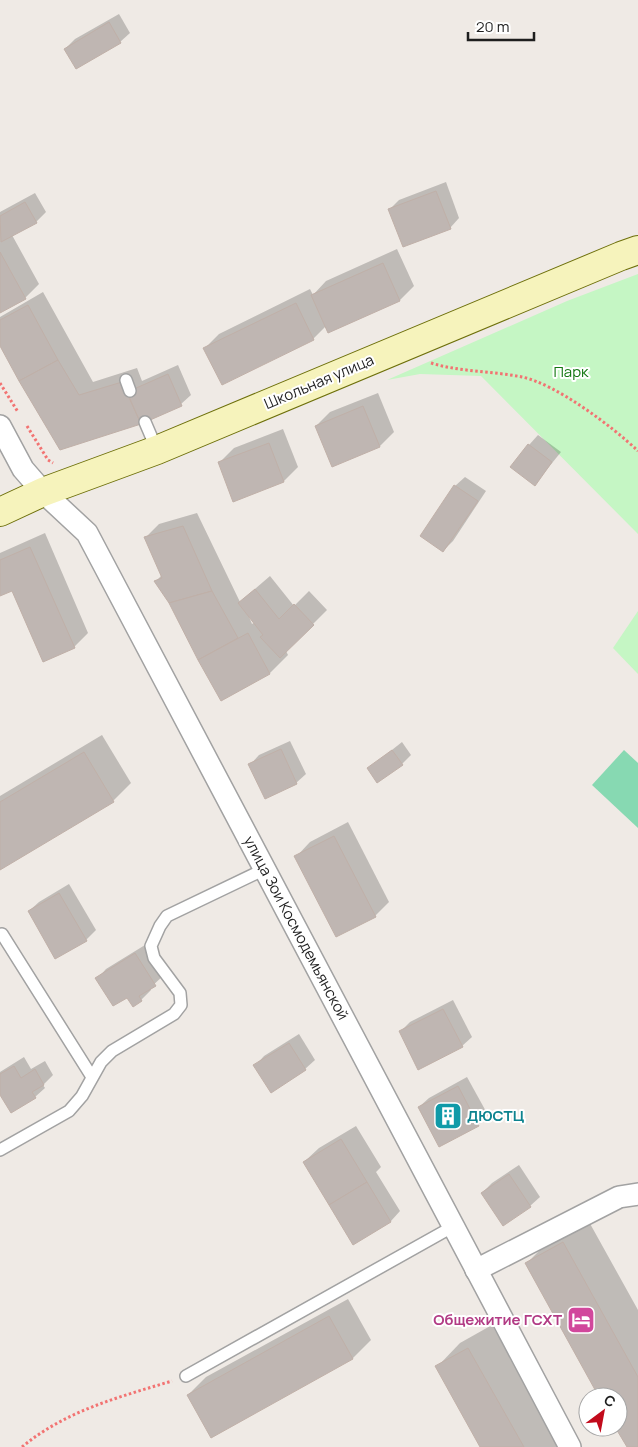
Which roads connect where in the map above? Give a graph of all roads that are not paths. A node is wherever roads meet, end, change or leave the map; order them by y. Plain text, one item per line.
1 (638, 250) edge
2 (144, 422) dead end
3 (0, 426) edge
4 (157, 450) junction
5 (43, 492) junction
6 (0, 512) edge
7 (265, 869) junction
8 (2, 934) dead end
9 (92, 1077) junction
10 (0, 1150) edge
11 (638, 1194) edge
12 (454, 1226) junction
13 (476, 1270) junction
14 (186, 1376) road end
15 (570, 1447) edge

1 - 4 main road, Школьная улица
2 - 4 lane
3 - 5 street, улица Зои Космодемьянской
4 - 5 main road, Школьная улица
5 - 6 main road, Школьная улица
5 - 7 street, улица Зои Космодемьянской
7 - 9 lane
7 - 12 street, улица Зои Космодемьянской
8 - 9 lane
9 - 10 lane
11 - 13 street
12 - 13 street, улица Зои Космодемьянской
12 - 14 lane
13 - 15 street, улица Зои Космодемьянской

